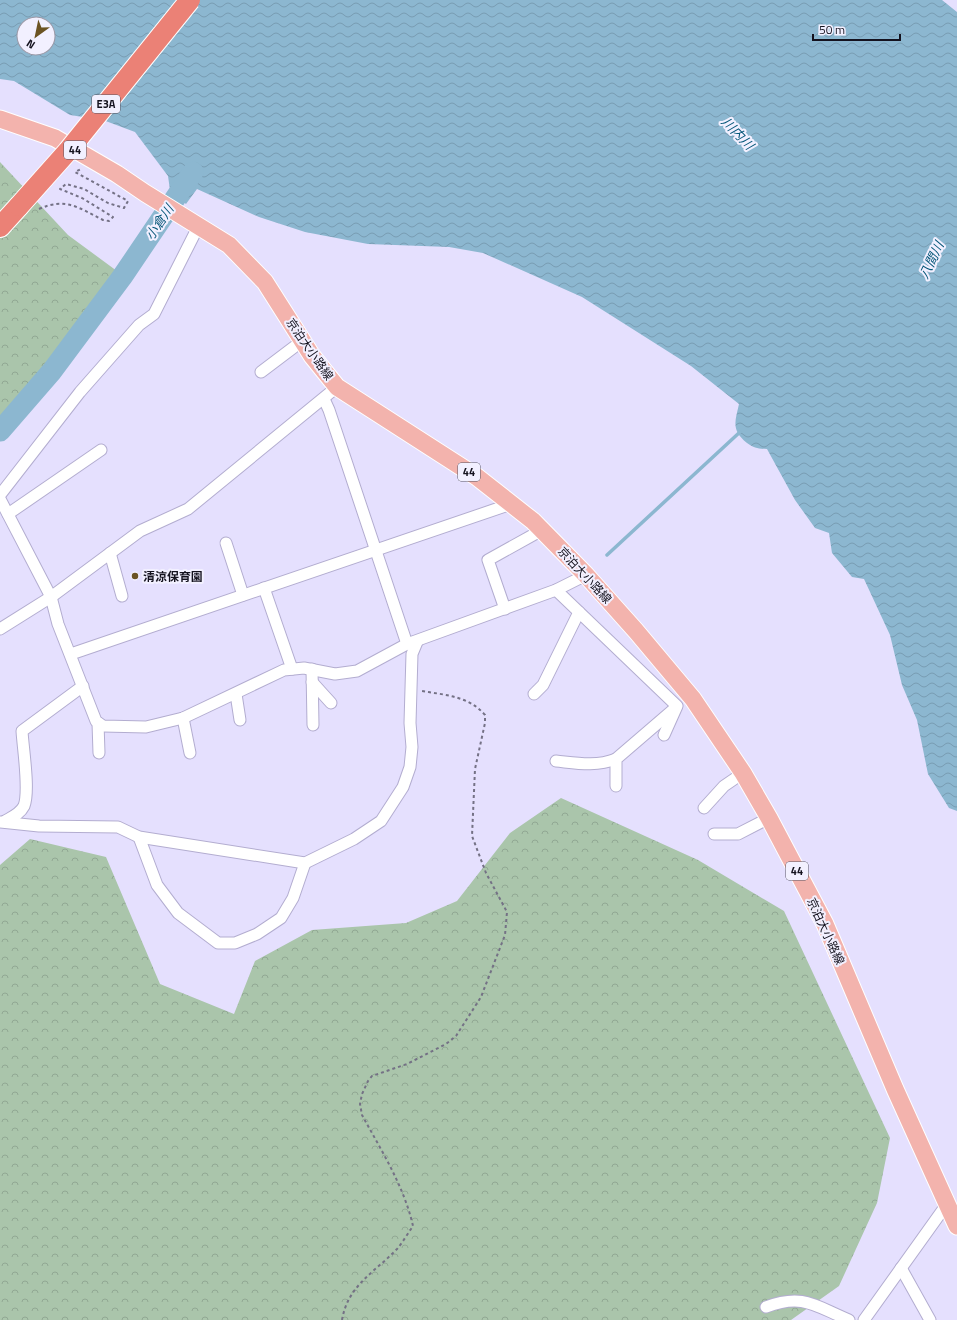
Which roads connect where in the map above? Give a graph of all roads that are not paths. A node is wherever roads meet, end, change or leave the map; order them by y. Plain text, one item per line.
1 (190, 0) edge
2 (0, 119) edge
3 (199, 225) junction
4 (0, 227) edge
5 (302, 341) junction
6 (261, 372) dead end
7 (337, 387) junction
8 (324, 399) junction
9 (101, 450) dead end
10 (0, 495) edge
11 (0, 499) edge
12 (511, 504) junction
13 (8, 514) junction
14 (542, 530) junction
15 (226, 543) dead end
16 (376, 550) junction
17 (110, 553) junction
18 (586, 575) junction
19 (264, 588) junction
20 (556, 590) junction
21 (243, 595) junction
22 (122, 596) dead end
23 (51, 597) junction
24 (505, 609) junction
25 (580, 612) junction
26 (0, 629) edge
27 (412, 643) junction
28 (70, 654) junction
29 (292, 669) junction
30 (312, 669) junction
31 (312, 682) junction
32 (82, 686) junction
33 (236, 694) junction
34 (534, 694) dead end
35 (689, 694) junction
36 (331, 703) dead end
37 (677, 706) junction
38 (183, 718) junction
39 (240, 720) dead end
40 (98, 723) junction
41 (313, 725) dead end
42 (664, 735) dead end
43 (99, 753) dead end
44 (190, 753) dead end
45 (616, 759) junction
46 (556, 761) dead end
47 (743, 773) junction
48 (616, 786) dead end
49 (704, 808) dead end
50 (769, 818) junction
51 (2, 822) edge
52 (714, 834) dead end
53 (139, 837) junction
54 (305, 863) junction
55 (947, 1204) junction
56 (957, 1226) edge
57 (901, 1268) junction
58 (766, 1307) dead end
59 (849, 1320) edge
60 (864, 1320) edge
61 (930, 1320) edge

1 - 4 highway, E3A, bridge
2 - 3 main road, 京泊大小路線 / 44
3 - 5 main road, 京泊大小路線 / 44
3 - 10 street
5 - 6 street
5 - 7 main road, 京泊大小路線 / 44
7 - 8 street
7 - 12 main road, 京泊大小路線 / 44
8 - 16 street
8 - 17 street
9 - 13 street
11 - 13 street
12 - 14 main road, 京泊大小路線 / 44
12 - 16 street
13 - 23 street
14 - 18 main road, 京泊大小路線 / 44
14 - 24 street
15 - 21 street
16 - 19 street
16 - 27 street
17 - 22 street
17 - 23 street
18 - 20 street
18 - 35 main road, 京泊大小路線 / 44
19 - 21 street
19 - 29 street
20 - 24 street
20 - 25 street
21 - 28 street
23 - 26 street
23 - 28 street
24 - 27 street
25 - 34 street
25 - 37 street
27 - 30 street
27 - 54 street
28 - 32 street
29 - 30 street
29 - 33 street
30 - 31 street
31 - 36 street
31 - 41 street
32 - 40 street
32 - 51 street
33 - 38 street
33 - 39 street
35 - 37 street
35 - 47 main road, 京泊大小路線 / 44
37 - 42 street
37 - 45 street
38 - 40 street
38 - 44 street
40 - 43 street
45 - 46 street
45 - 48 street
47 - 49 street
47 - 50 main road, 京泊大小路線 / 44
50 - 52 street
50 - 55 main road, 京泊大小路線 / 44
51 - 53 street
53 - 54 street
53 - 54 street
55 - 56 main road, 京泊大小路線 / 44
55 - 57 street
57 - 60 street
57 - 61 street
58 - 59 street

